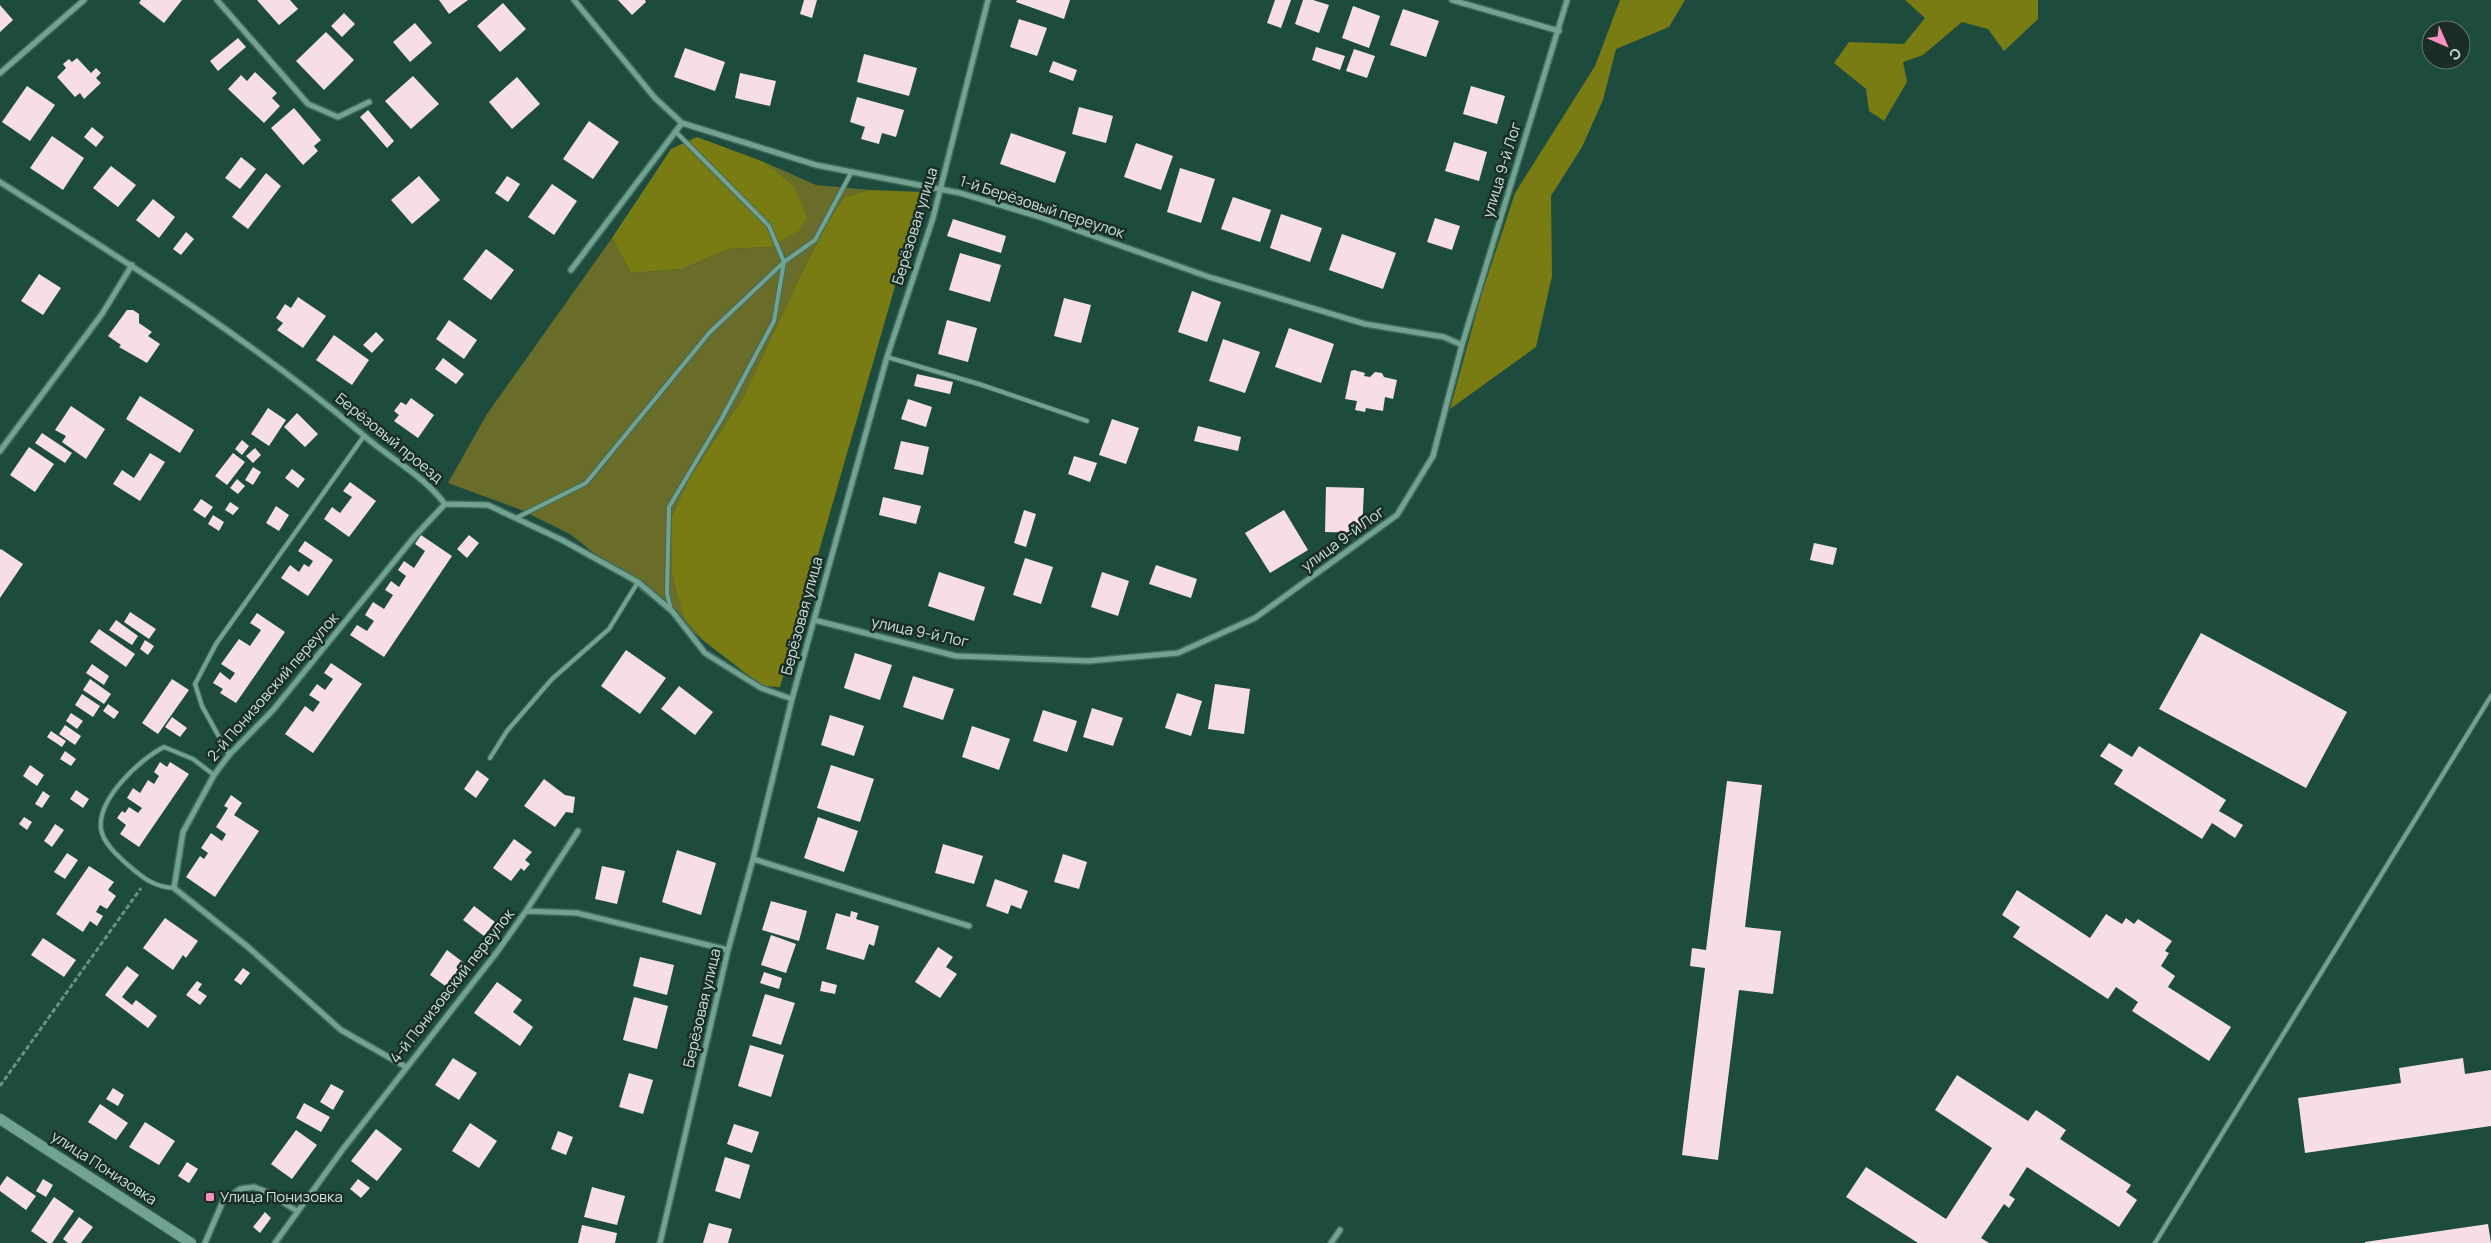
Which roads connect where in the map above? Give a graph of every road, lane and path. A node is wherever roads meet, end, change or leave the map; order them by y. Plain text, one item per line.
1 (84, 0) edge
2 (217, 0) edge
3 (574, 0) edge
4 (988, 0) edge
5 (1452, 0) edge
6 (1567, 0) edge
7 (1558, 31) junction
8 (0, 73) edge
9 (368, 102) dead end
10 (682, 123) junction
11 (675, 131) junction
12 (851, 173) junction
13 (0, 182) edge
14 (940, 188) junction
15 (784, 262) junction
16 (132, 264) junction
17 (571, 270) dead end
18 (1462, 345) junction
19 (887, 358) junction
20 (1087, 421) dead end
21 (364, 436) junction
22 (0, 451) edge
23 (445, 504) junction
24 (516, 518) junction
25 (638, 582) junction
26 (672, 611) junction
27 (814, 620) junction
28 (2491, 696) edge
29 (792, 699) junction
30 (229, 755) junction
31 (490, 758) dead end
32 (214, 775) junction
33 (578, 831) dead end
34 (753, 860) junction
35 (147, 881) junction
36 (174, 888) junction
37 (526, 910) junction
38 (969, 926) dead end
39 (728, 950) junction
40 (406, 1067) junction
41 (0, 1086) edge
42 (0, 1119) edge
43 (297, 1211) junction
44 (1340, 1230) dead end
45 (191, 1243) edge
46 (205, 1243) edge
47 (275, 1243) edge
48 (660, 1243) edge
49 (1331, 1243) edge
50 (2155, 1243) edge

1 - 8 street
2 - 9 street
3 - 10 street, 1-й Берёзовый переулок
4 - 14 street, Берёзовая улица
5 - 7 street
6 - 7 street, улица 9-й Лог
7 - 18 street, улица 9-й Лог
10 - 11 street
10 - 12 street, 1-й Берёзовый переулок
11 - 15 lane
11 - 17 street
12 - 14 street, 1-й Берёзовый переулок
12 - 15 lane
13 - 16 street, Берёзовый проезд
14 - 18 street, 1-й Берёзовый переулок
14 - 19 street, Берёзовая улица
15 - 24 lane
15 - 26 lane
16 - 21 street, Берёзовый проезд
16 - 22 street
18 - 27 street, улица 9-й Лог
19 - 20 lane
19 - 27 street, Берёзовая улица
21 - 23 street, Берёзовый проезд
21 - 30 lane
23 - 24 street, Берёзовый проезд
23 - 30 street, 2-й Понизовский переулок
24 - 25 street, Берёзовый проезд
25 - 26 street, Берёзовый проезд
25 - 31 lane
26 - 29 street, Берёзовый проезд
27 - 29 street, Берёзовая улица
28 - 50 lane
29 - 34 street, Берёзовая улица
30 - 32 street, 2-й Понизовский переулок
32 - 35 lane
32 - 36 street, 2-й Понизовский переулок
33 - 37 street
34 - 38 street
34 - 39 street, Берёзовая улица
35 - 36 lane
35 - 41 path
36 - 40 street
37 - 39 street, 4-й Понизовский переулок
37 - 40 street, 4-й Понизовский переулок
39 - 48 street, Берёзовая улица
40 - 43 street, 4-й Понизовский переулок
42 - 45 main road, улица Понизовка
43 - 46 street
43 - 47 street, 4-й Понизовский переулок
44 - 49 street

